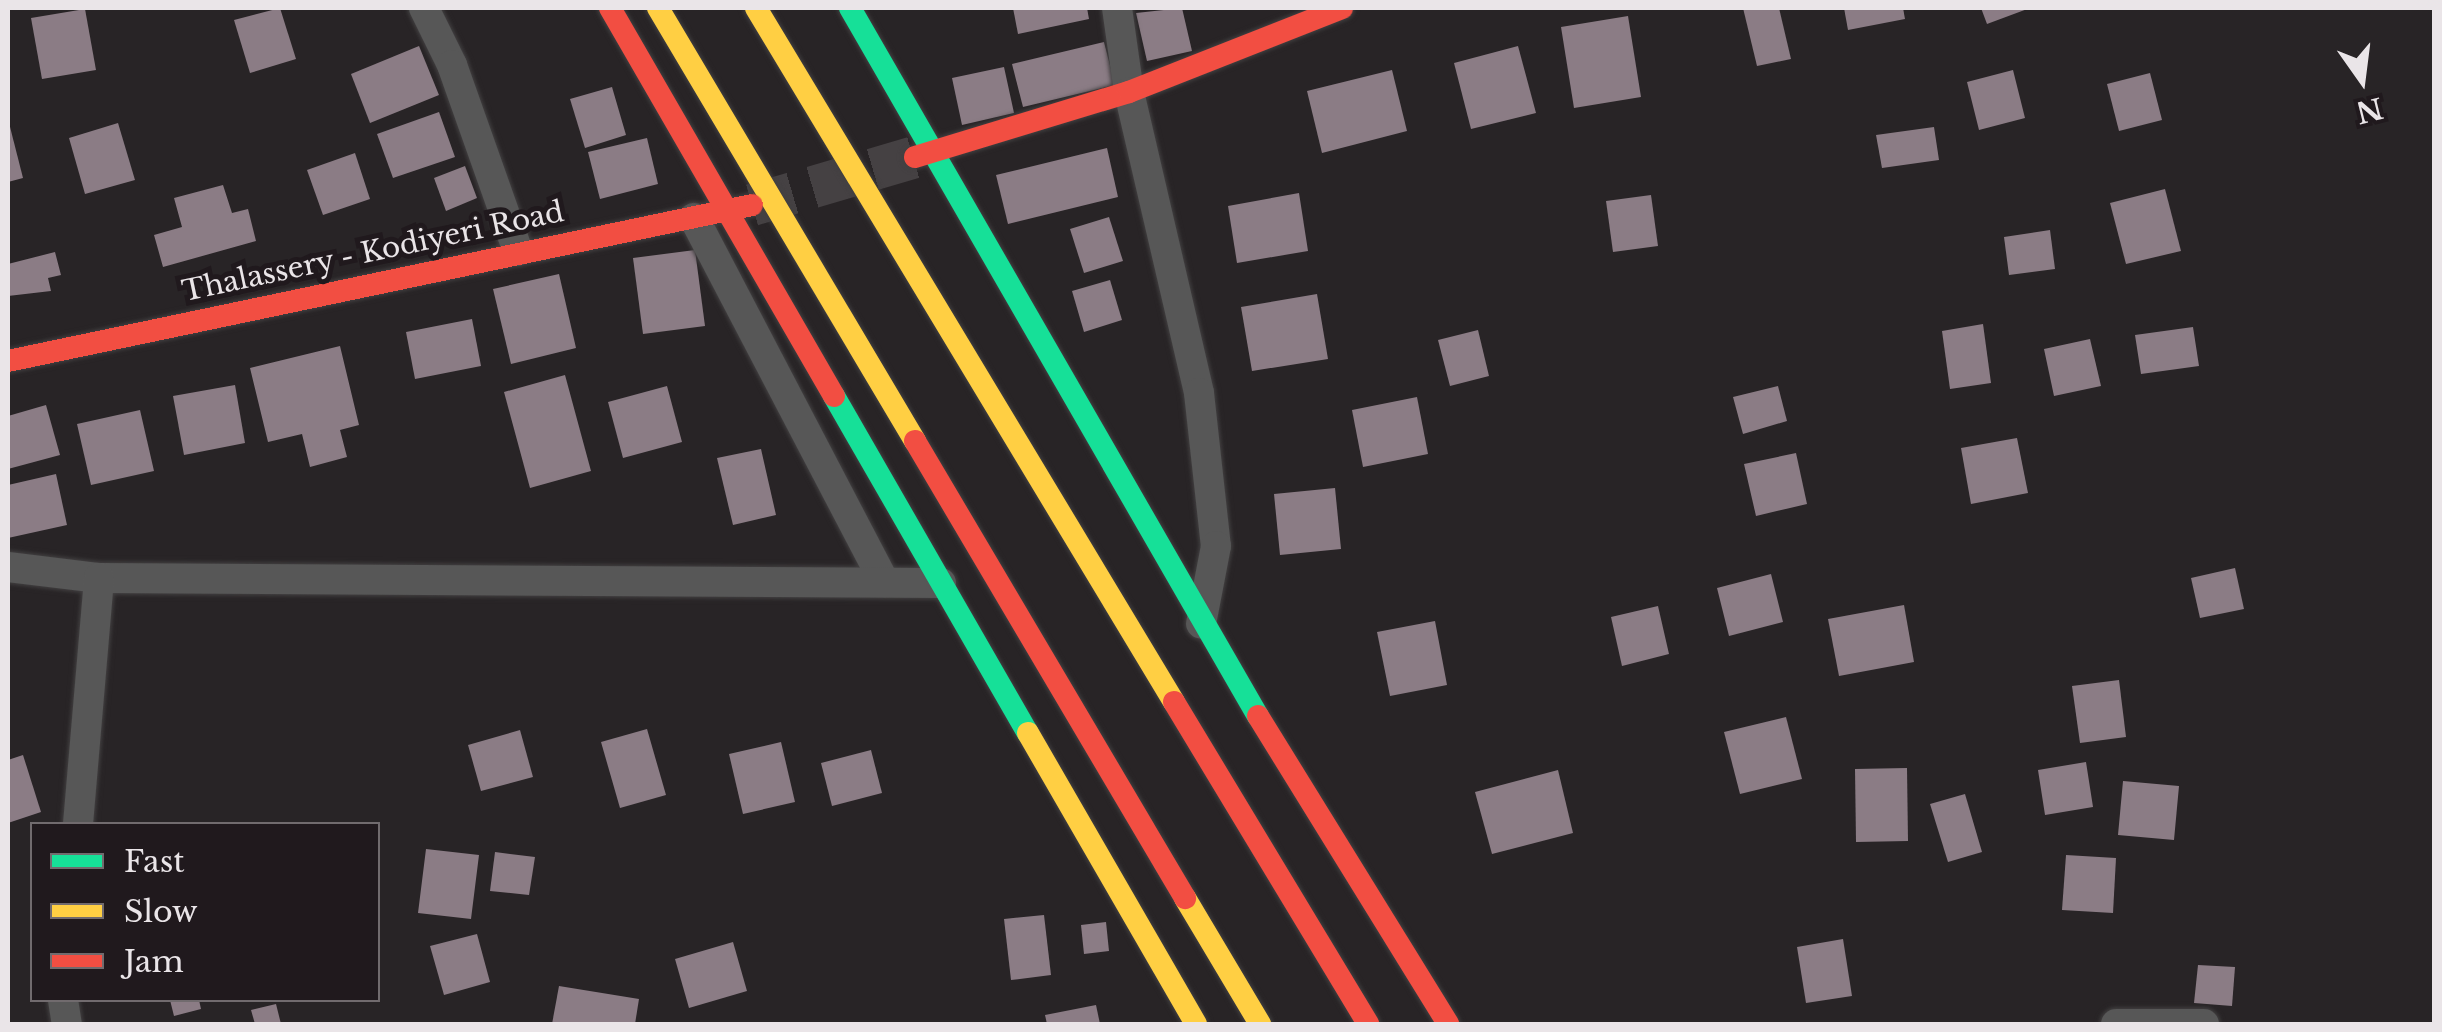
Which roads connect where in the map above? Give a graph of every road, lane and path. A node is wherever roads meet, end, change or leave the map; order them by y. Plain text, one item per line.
1 (424, 8) edge
2 (610, 8) edge
3 (658, 8) edge
4 (756, 8) edge
5 (850, 8) edge
6 (1117, 8) edge
7 (1342, 8) edge
8 (1129, 92) junction
9 (925, 155) junction
10 (740, 208) junction
11 (694, 218) junction
12 (518, 251) junction
13 (8, 361) edge
14 (8, 568) edge
15 (99, 578) junction
16 (884, 582) junction
17 (942, 583) junction
18 (1201, 624) junction
19 (78, 822) edge
20 (1196, 1024) edge
21 (1260, 1024) edge
22 (1368, 1024) edge
23 (1448, 1024) edge
24 (2116, 1024) edge
25 (2204, 1024) edge

1 - 12 street
2 - 10 main road
3 - 21 main road
4 - 22 main road
5 - 9 main road
6 - 8 street
7 - 8 main road
8 - 9 main road
8 - 18 street
9 - 18 main road
10 - 11 main road, Thalassery - Kodiyeri Road
10 - 17 main road
11 - 12 main road, Thalassery - Kodiyeri Road
11 - 16 street
12 - 13 main road, Thalassery - Kodiyeri Road
14 - 15 street
15 - 16 street
15 - 19 street
16 - 17 street
17 - 20 main road
18 - 23 main road
24 - 25 street

